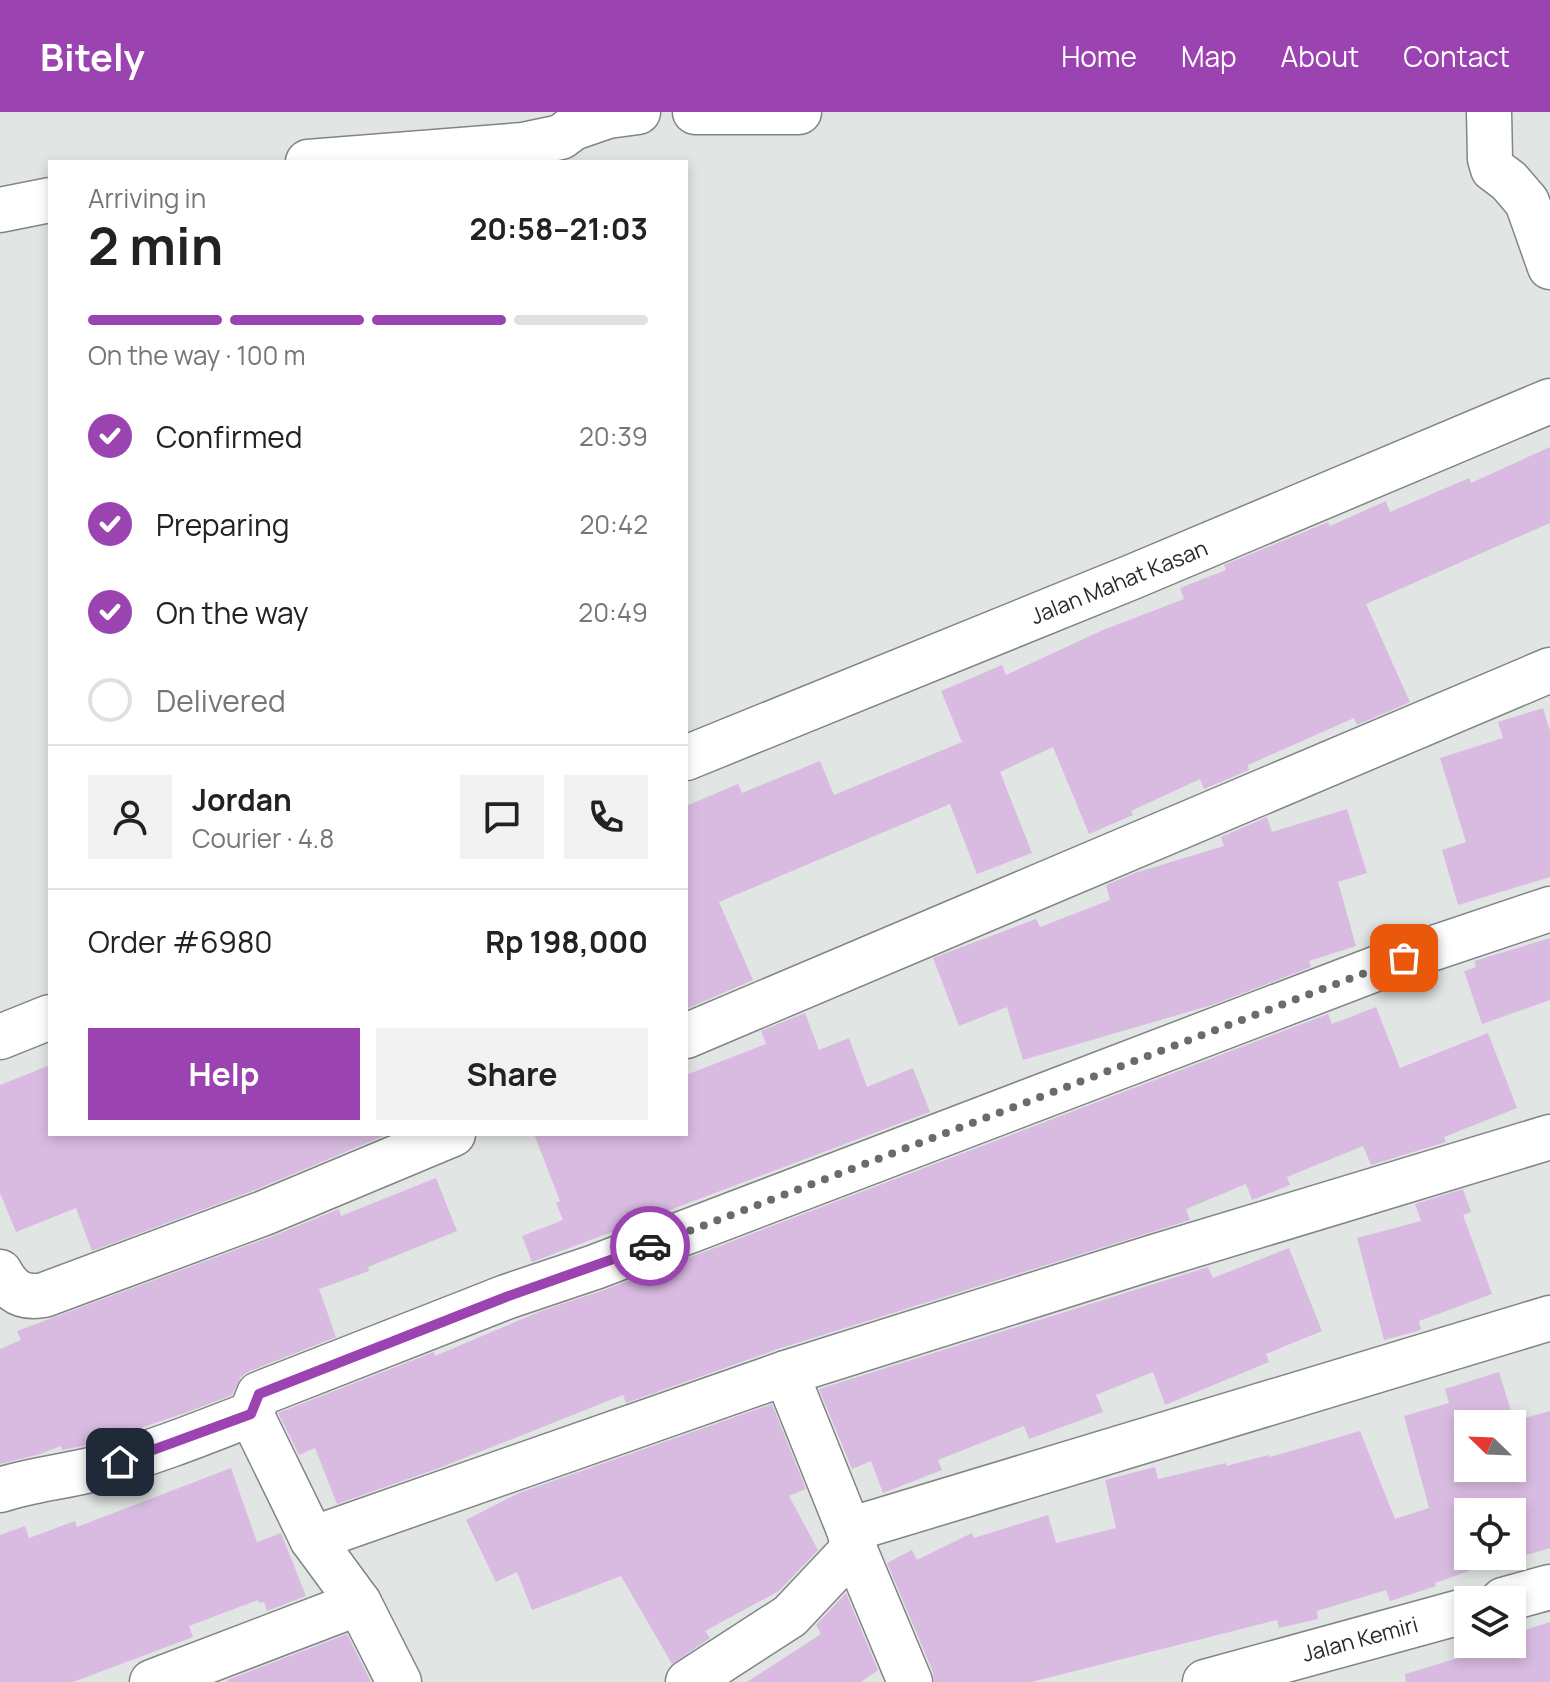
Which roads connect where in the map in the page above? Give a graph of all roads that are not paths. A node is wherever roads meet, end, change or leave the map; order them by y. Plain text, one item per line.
1 (695, 112) edge
2 (799, 112) edge
3 (1489, 112) edge
4 (603, 116) edge
5 (333, 160) edge
6 (48, 200) edge
7 (0, 210) edge
8 (1550, 267) edge
9 (1550, 401) edge
10 (1550, 670) edge
11 (688, 757) edge
12 (1550, 909) edge
13 (48, 1018) edge
14 (688, 1035) edge
15 (0, 1037) edge
16 (448, 1136) edge
17 (1550, 1137) edge
18 (0, 1272) edge
19 (1550, 1318) edge
20 (786, 1373) junction
21 (251, 1414) junction
22 (0, 1490) edge
23 (312, 1539) junction
24 (851, 1539) junction
25 (1550, 1587) edge
26 (1526, 1594) edge
27 (359, 1603) junction
28 (1454, 1614) edge
29 (152, 1682) edge
30 (399, 1682) edge
31 (688, 1682) edge
32 (910, 1682) edge
33 (1205, 1682) edge

1 - 2 street
3 - 8 street
4 - 5 street
6 - 7 street
9 - 11 street, Jalan Mahat Kasan
10 - 14 street
12 - 21 street
13 - 15 street
16 - 18 street
17 - 20 street
19 - 24 street
20 - 23 street
20 - 24 street
21 - 22 street
21 - 23 street
23 - 27 street
24 - 31 street
24 - 32 street
25 - 26 street
27 - 29 street
27 - 30 street
28 - 33 street, Jalan Kemiri

